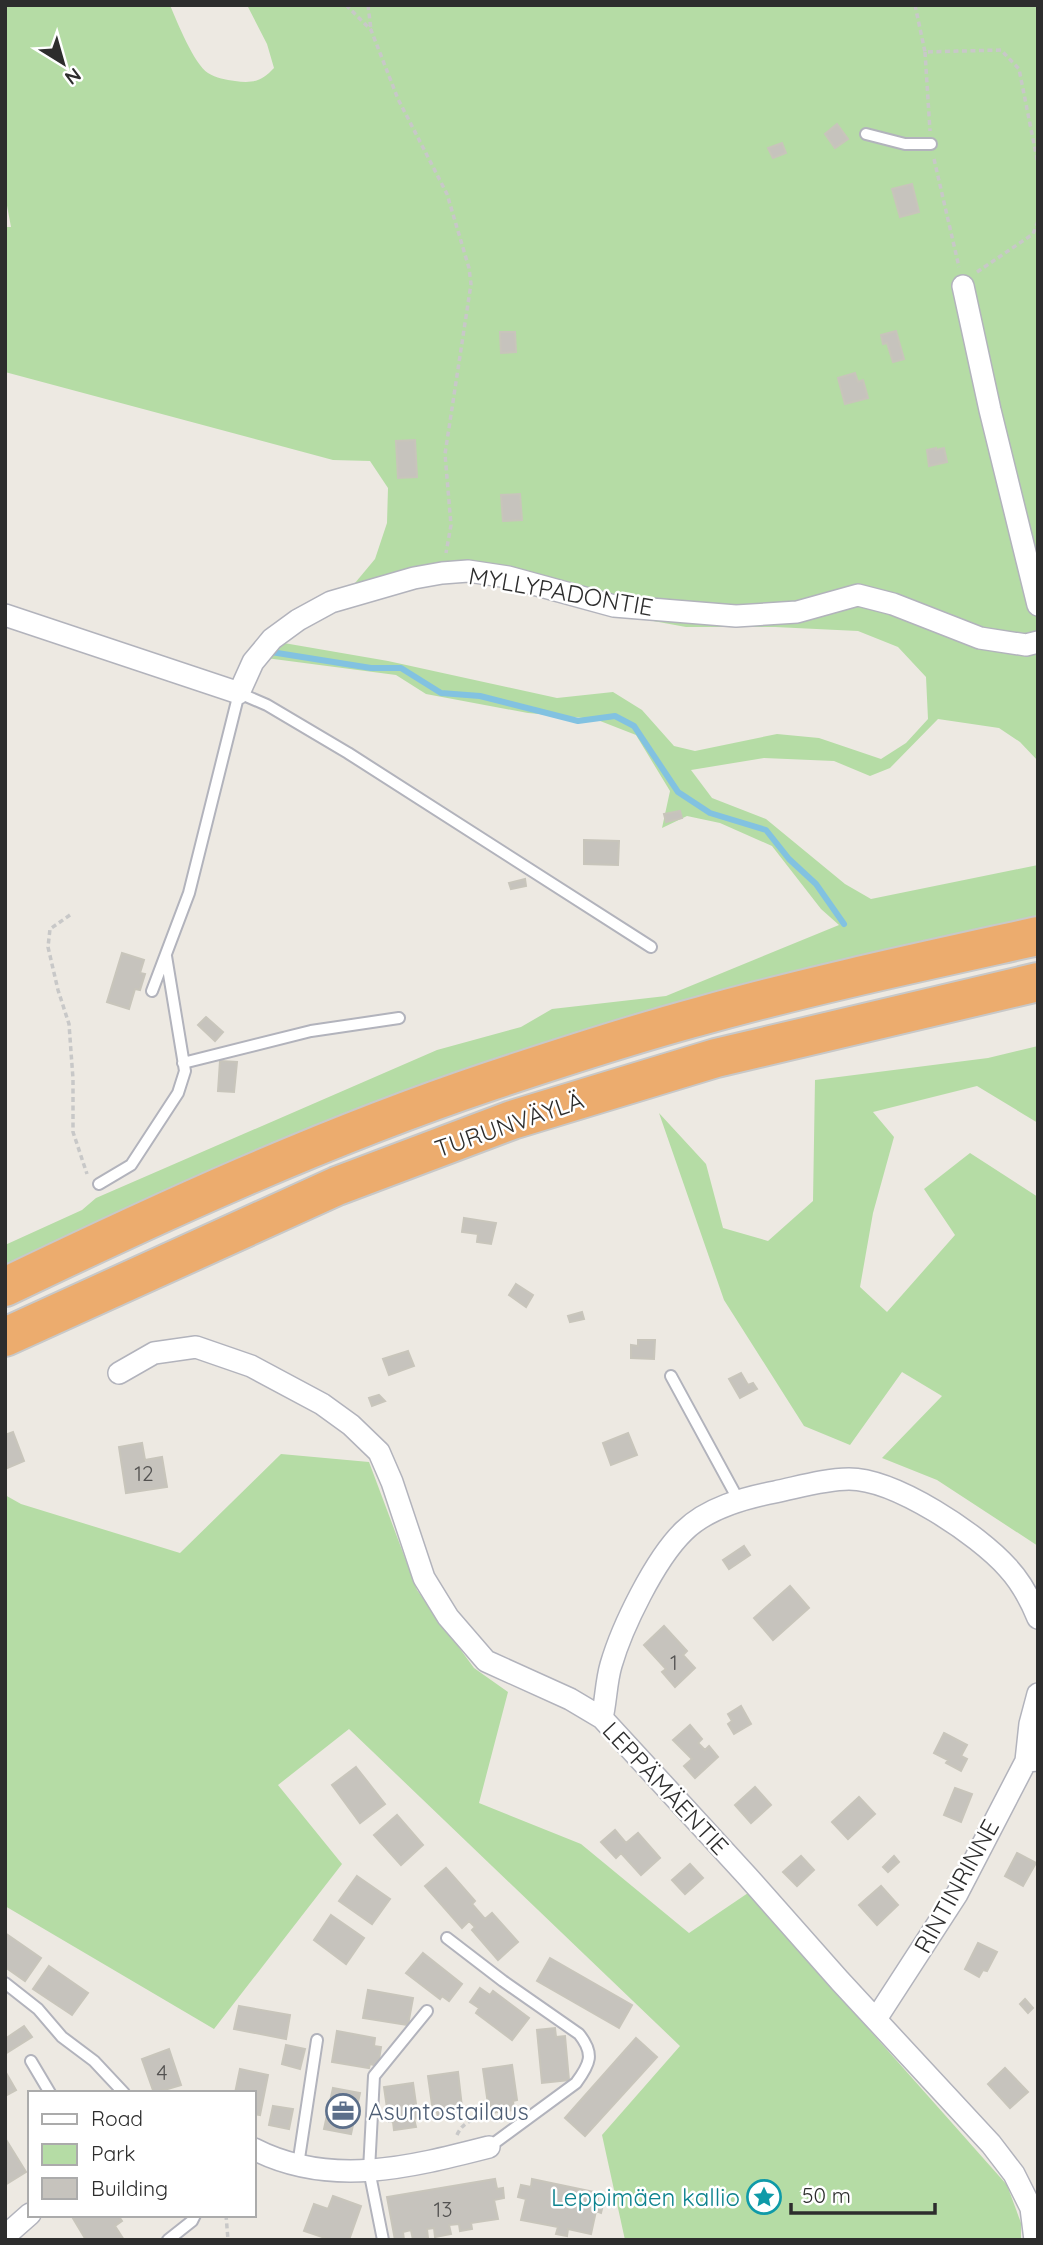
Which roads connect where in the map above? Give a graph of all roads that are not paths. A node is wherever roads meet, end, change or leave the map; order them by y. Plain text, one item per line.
1 (866, 134) dead end
2 (931, 144) road end
3 (963, 286) road end
4 (1038, 605) edge
5 (5, 615) edge
6 (1038, 642) edge
7 (239, 693) junction
8 (1038, 936) edge
9 (651, 947) dead end
10 (166, 953) junction
11 (1038, 982) edge
12 (152, 992) dead end
13 (399, 1018) dead end
14 (183, 1063) junction
15 (99, 1184) road end
16 (5, 1287) edge
17 (5, 1337) edge
18 (119, 1373) dead end
19 (671, 1376) dead end
20 (739, 1501) junction
21 (1038, 1618) edge
22 (1036, 1704) edge
23 (602, 1718) junction
24 (1032, 1761) edge
25 (447, 1938) dead end
26 (5, 1983) edge
27 (427, 2011) dead end
28 (876, 2019) junction
29 (317, 2040) dead end
30 (31, 2061) dead end
31 (49, 2091) edge
32 (122, 2091) edge
33 (489, 2147) joint
34 (256, 2150) edge
35 (298, 2165) junction
36 (369, 2170) junction
37 (28, 2216) edge
38 (194, 2217) edge
39 (5, 2236) edge
40 (168, 2240) edge
41 (383, 2240) edge
42 (1035, 2240) edge

1 - 2 lane
3 - 4 street
5 - 7 street
6 - 7 street, MYLLYPADONTIE
7 - 9 lane
7 - 10 lane
8 - 16 highway, TURUNVÄYLÄ
10 - 12 lane
10 - 14 lane
11 - 17 highway, TURUNVÄYLÄ
13 - 14 lane
14 - 15 lane
18 - 23 street, LEPPÄMÄENTIE
19 - 20 lane
20 - 21 street
20 - 23 street
22 - 24 street, RINTINRINNE
23 - 28 street, LEPPÄMÄENTIE
24 - 28 street, RINTINRINNE
25 - 33 lane
26 - 32 lane
27 - 36 lane
28 - 42 street, LEPPÄMÄENTIE
29 - 35 lane
30 - 31 lane
33 - 36 street
34 - 35 street
35 - 36 street
36 - 41 lane
37 - 39 street
38 - 40 lane

